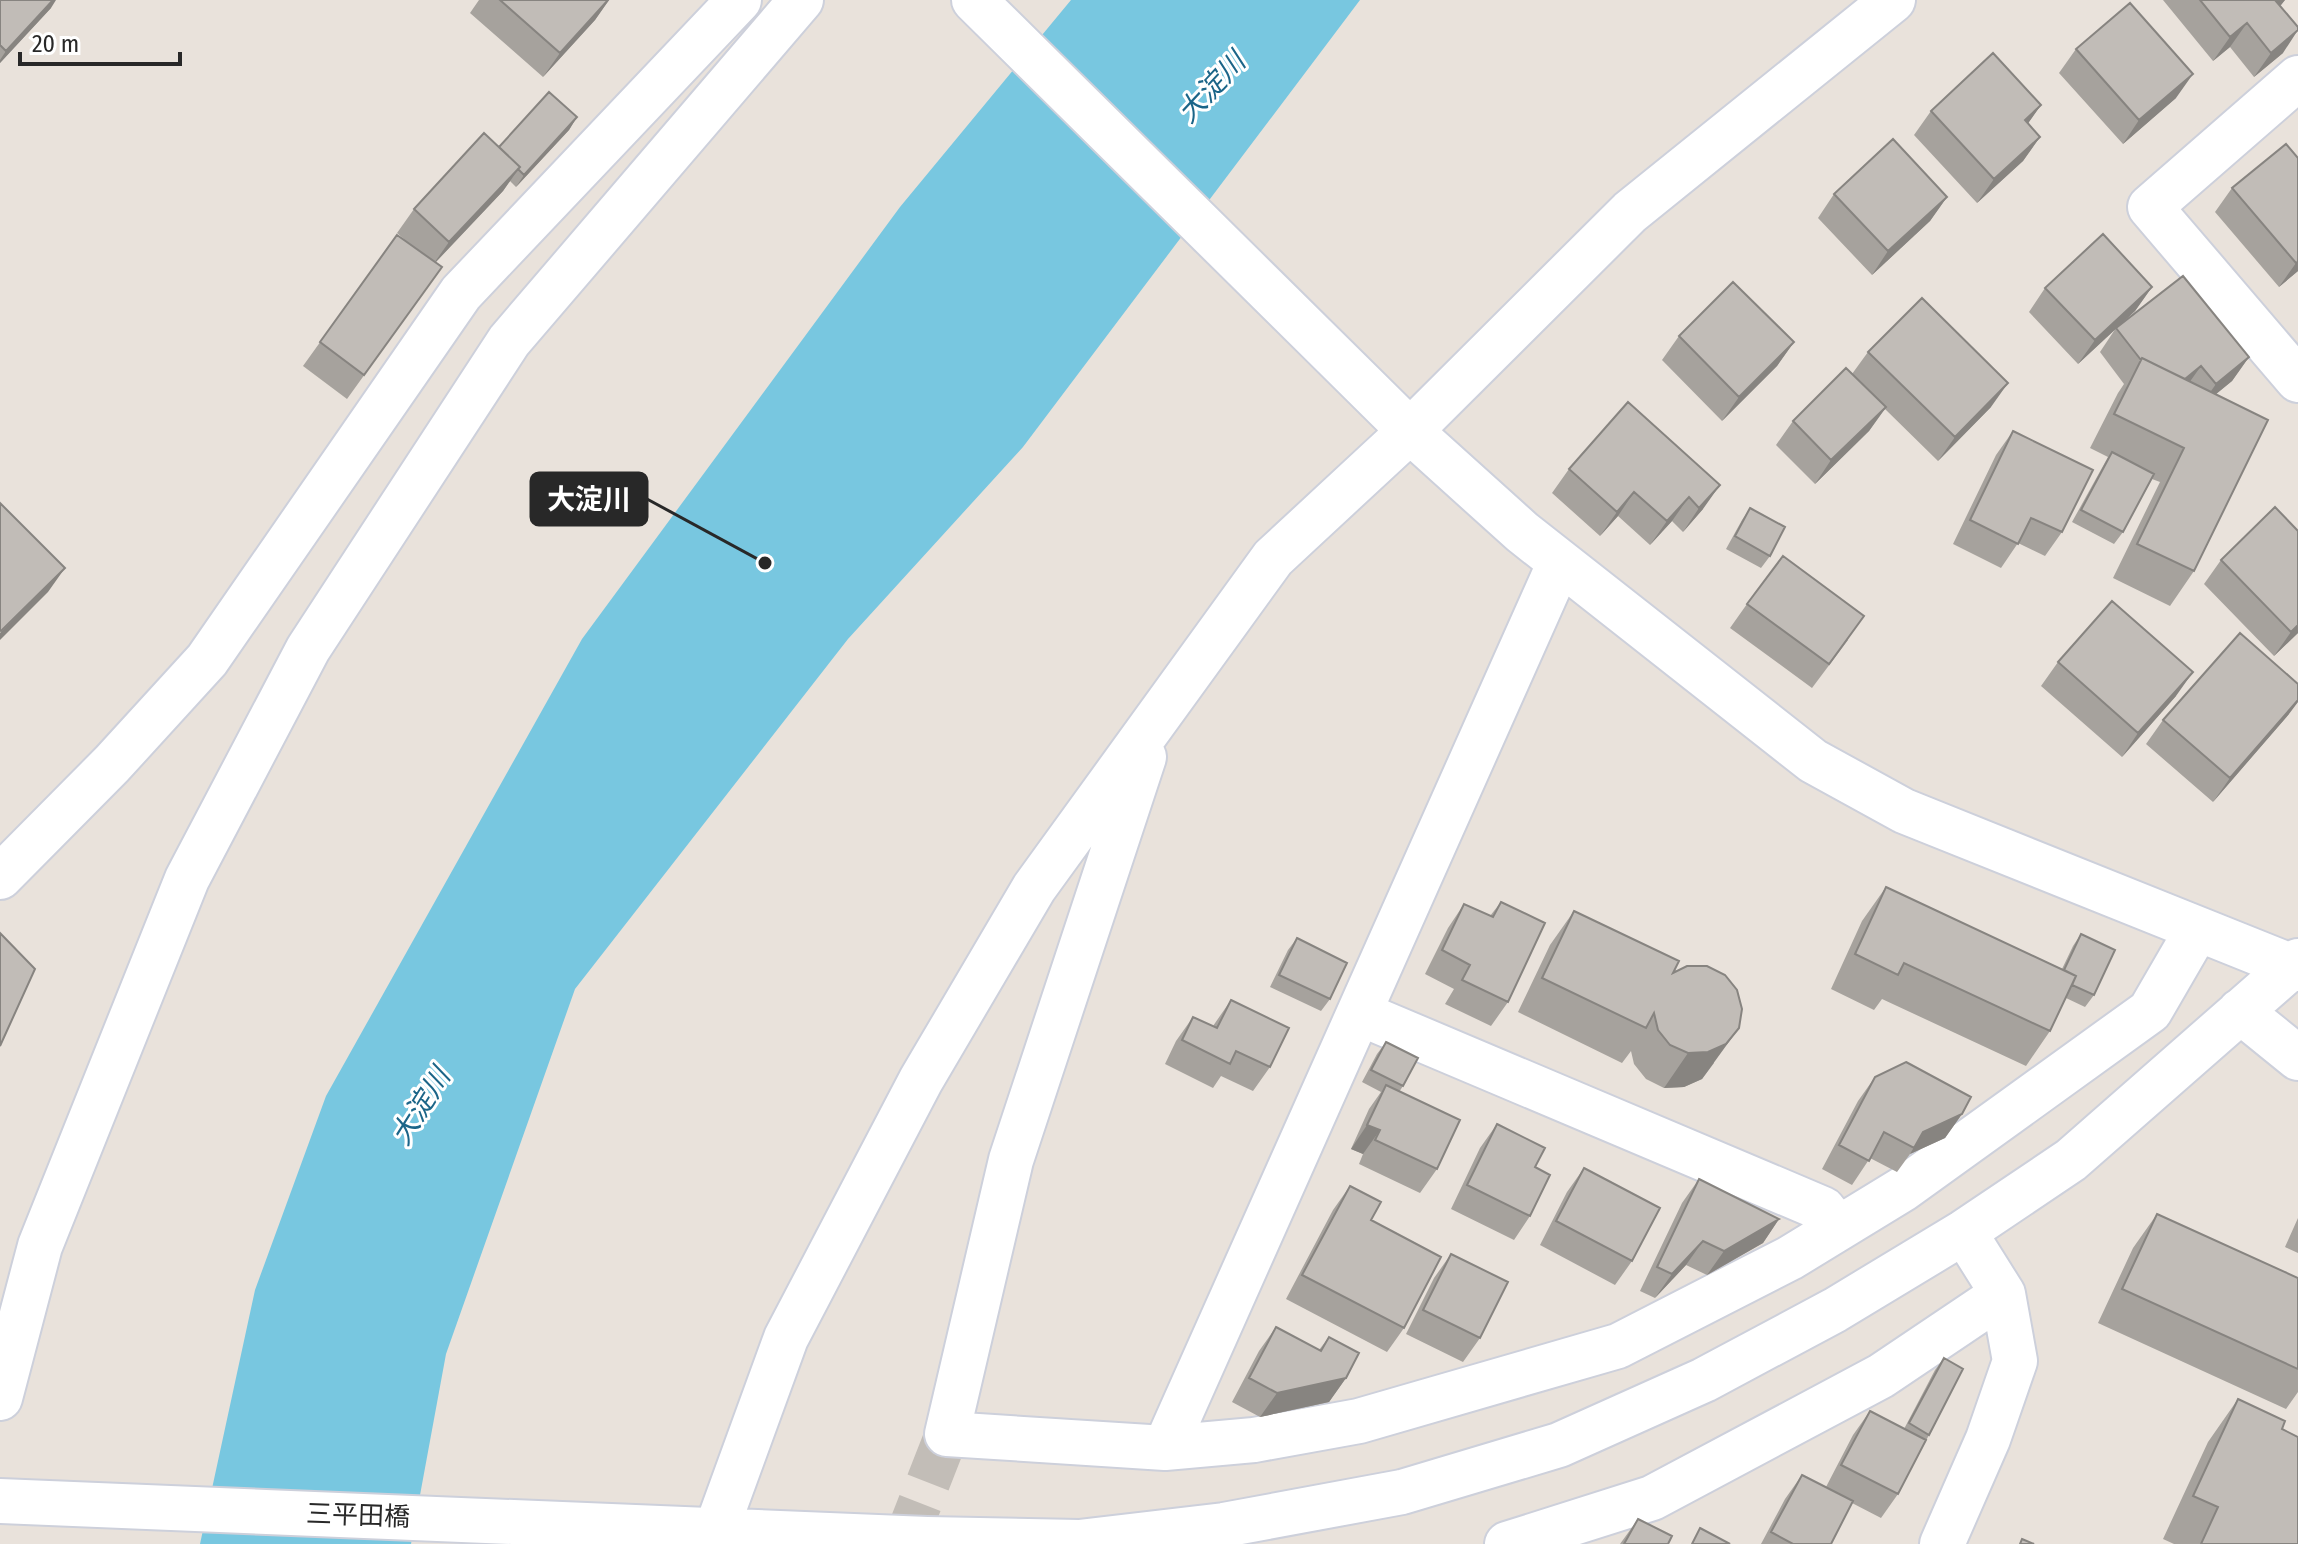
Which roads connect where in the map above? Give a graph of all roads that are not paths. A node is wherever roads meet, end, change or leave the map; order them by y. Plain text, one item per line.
1 (739, 0) edge
2 (801, 0) edge
3 (974, 0) edge
4 (1893, 0) edge
5 (2298, 78) edge
6 (2298, 380) edge
7 (1410, 431) junction
8 (1560, 562) junction
9 (1160, 710) junction
10 (0, 877) edge
11 (2197, 930) junction
12 (2296, 966) edge
13 (2240, 1011) junction
14 (1359, 1013) junction
15 (2298, 1058) edge
16 (1838, 1228) junction
17 (1964, 1232) junction
18 (2003, 1294) junction
19 (0, 1398) edge
20 (1165, 1448) junction
21 (0, 1501) edge
22 (714, 1537) edge
23 (1507, 1544) edge
24 (1942, 1544) edge

1 - 10 street
2 - 19 street
3 - 7 street
4 - 7 street
5 - 6 street
7 - 8 street
7 - 9 street
8 - 11 street
8 - 14 street
9 - 20 street
9 - 22 street
11 - 12 street
11 - 16 street
12 - 13 street, 三平田橋
13 - 15 street
13 - 17 street, 三平田橋
14 - 16 street
14 - 20 street
16 - 20 street
17 - 18 street
17 - 22 street, 三平田橋
18 - 23 street
18 - 24 street
21 - 22 street, 三平田橋

